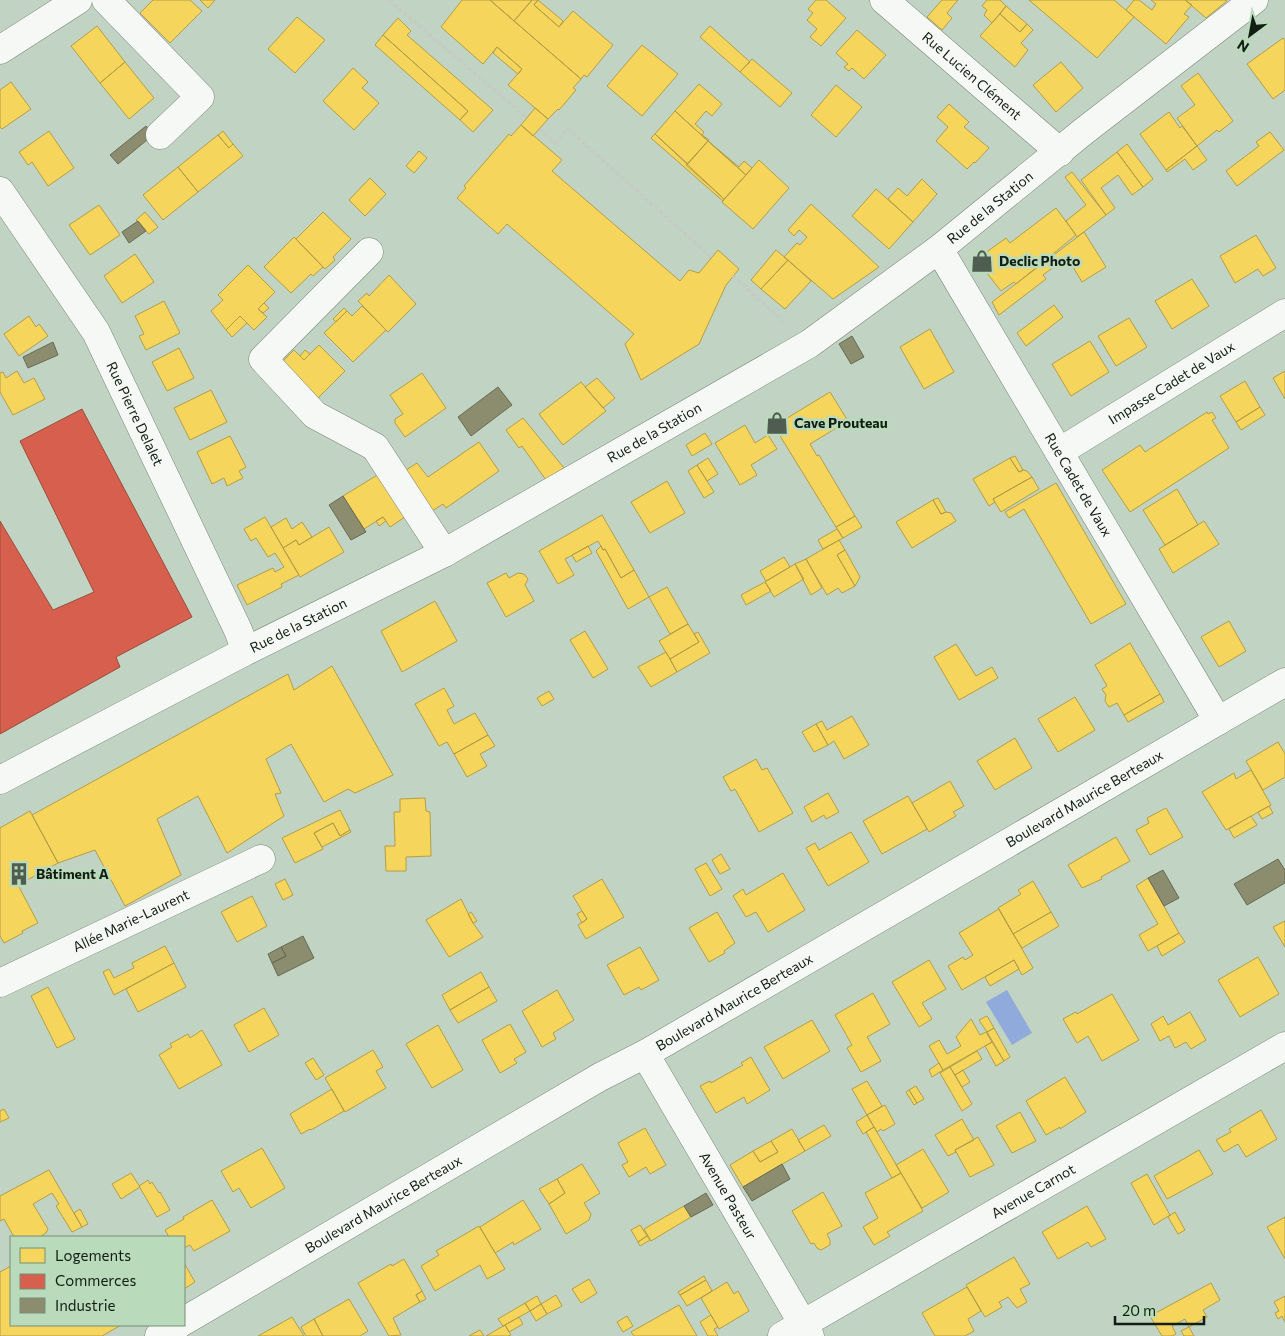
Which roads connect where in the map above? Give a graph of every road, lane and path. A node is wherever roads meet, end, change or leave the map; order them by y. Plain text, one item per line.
1 (78, 0) edge
2 (106, 0) edge
3 (389, 0) edge
4 (884, 0) edge
5 (1254, 0) edge
6 (0, 50) edge
7 (526, 118) dead end
8 (540, 129) dead end
9 (160, 135) dead end
10 (1060, 152) junction
11 (0, 192) edge
12 (939, 249) junction
13 (369, 252) dead end
14 (712, 258) dead end
15 (733, 276) dead end
16 (1285, 313) edge
17 (809, 344) junction
18 (1059, 452) junction
19 (444, 553) junction
20 (246, 651) junction
21 (1285, 682) edge
22 (1218, 721) junction
23 (0, 780) edge
24 (261, 859) dead end
25 (0, 983) edge
26 (1285, 1046) edge
27 (645, 1054) junction
28 (185, 1320) edge
29 (176, 1326) edge
30 (798, 1332) edge
31 (159, 1336) edge

1 - 6 street
2 - 9 street
3 - 7 path
4 - 10 street, Rue Lucien Clément
5 - 10 street, Rue de la Station
8 - 14 path
10 - 12 street, Rue de la Station
11 - 20 street, Rue Pierre Delalet
12 - 17 street, Rue de la Station
12 - 18 street, Rue Cadet de Vaux
13 - 19 street
15 - 17 path
16 - 18 street, Impasse Cadet de Vaux
17 - 19 street, Rue de la Station
18 - 22 street, Rue Cadet de Vaux
19 - 20 street, Rue de la Station
20 - 23 street, Rue de la Station
21 - 22 street, Boulevard Maurice Berteaux
22 - 27 street, Boulevard Maurice Berteaux
24 - 25 street, Allée Marie-Laurent
26 - 30 street, Avenue Carnot
27 - 28 street, Boulevard Maurice Berteaux
27 - 30 street, Avenue Pasteur
29 - 31 street

